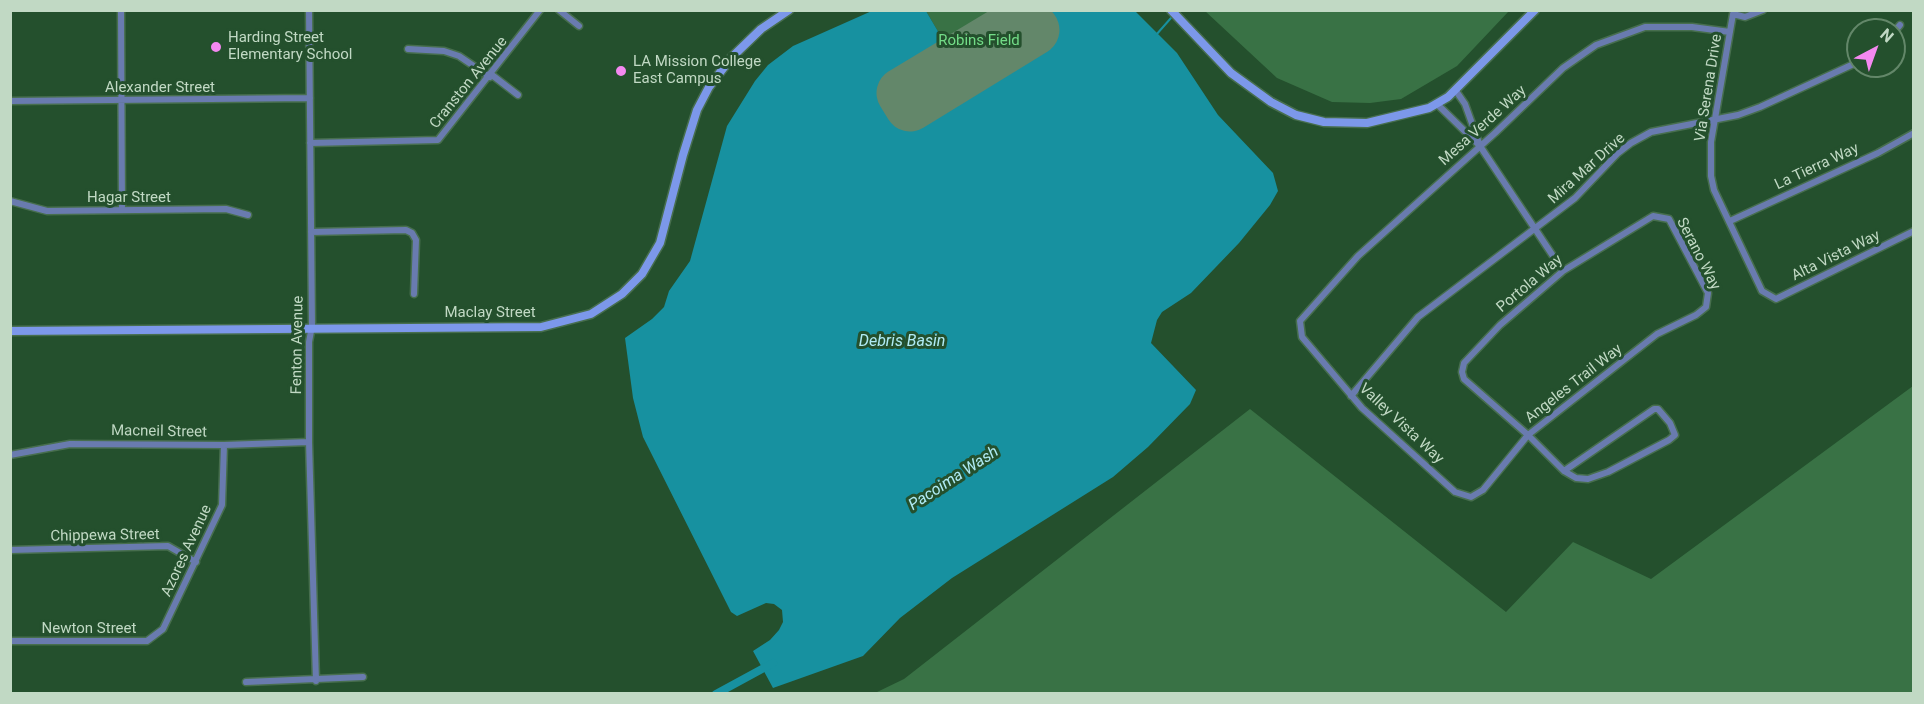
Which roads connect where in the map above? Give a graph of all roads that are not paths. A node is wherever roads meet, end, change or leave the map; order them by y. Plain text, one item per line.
1 (121, 10) edge
2 (309, 10) edge
3 (540, 10) edge
4 (560, 10) edge
5 (789, 10) edge
6 (1171, 10) edge
7 (1535, 10) edge
8 (1763, 10) edge
9 (1734, 12) edge
10 (579, 26) dead end
11 (1730, 32) junction
12 (408, 49) dead end
13 (1846, 68) edge
14 (491, 76) junction
15 (1456, 92) junction
16 (518, 95) dead end
17 (310, 98) junction
18 (123, 100) junction
19 (10, 101) edge
20 (1437, 104) junction
21 (1715, 119) junction
22 (1914, 133) edge
23 (310, 143) junction
24 (1480, 146) junction
25 (10, 201) edge
26 (122, 210) junction
27 (248, 215) dead end
28 (1661, 216) joint
29 (1730, 221) junction
30 (1535, 228) junction
31 (1914, 231) edge
32 (311, 232) junction
33 (1563, 271) junction
34 (414, 294) dead end
35 (1768, 296) joint
36 (1706, 307) joint
37 (312, 327) junction
38 (1300, 330) joint
39 (10, 331) edge
40 (1351, 396) junction
41 (1528, 435) junction
42 (309, 442) junction
43 (224, 446) junction
44 (10, 454) edge
45 (1564, 471) junction
46 (1471, 497) joint
47 (10, 550) edge
48 (196, 562) junction
49 (164, 629) joint
50 (10, 641) edge
51 (363, 677) dead end
52 (316, 681) junction
53 (246, 682) dead end

1 - 18 street
2 - 17 street, Fenton Avenue
3 - 14 street, Cranston Avenue
4 - 10 street
5 - 37 street, Maclay Street
6 - 20 street
7 - 15 street
8 - 9 street
9 - 11 street, Via Serena Drive
11 - 21 street, Via Serena Drive
11 - 24 street, Mesa Verde Way
12 - 14 street
13 - 21 street, Mira Mar Drive
14 - 16 street
14 - 23 street, Cranston Avenue
15 - 20 street
15 - 24 street
17 - 18 street, Alexander Street
17 - 23 street, Fenton Avenue
18 - 19 street, Alexander Street
18 - 26 street
20 - 24 street
21 - 29 street, Via Serena Drive
21 - 30 street, Mira Mar Drive
22 - 29 street, La Tierra Way
23 - 32 street, Fenton Avenue
24 - 30 street
24 - 38 street, Mesa Verde Way
25 - 26 street, Hagar Street
26 - 27 street, Hagar Street
28 - 33 street, Portola Way
28 - 36 street, Serano Way
29 - 35 street, Via Serena Drive
30 - 33 street
30 - 40 street, Mira Mar Drive
31 - 35 street, Alta Vista Way
32 - 34 street
32 - 37 street, Fenton Avenue
33 - 41 street, Portola Way
36 - 41 street, Angeles Trail Way
37 - 39 street, Maclay Street
37 - 42 street, Fenton Avenue
38 - 40 street, Valley Vista Way
40 - 46 street, Valley Vista Way
41 - 45 street
41 - 46 street, Angeles Trail Way
42 - 43 street, Macneil Street
42 - 52 street, Fenton Avenue
43 - 44 street, Macneil Street
43 - 48 street, Azores Avenue
45 - 45 street
47 - 48 street, Chippewa Street
48 - 49 street, Azores Avenue
49 - 50 street, Newton Street
51 - 52 street
52 - 53 street

